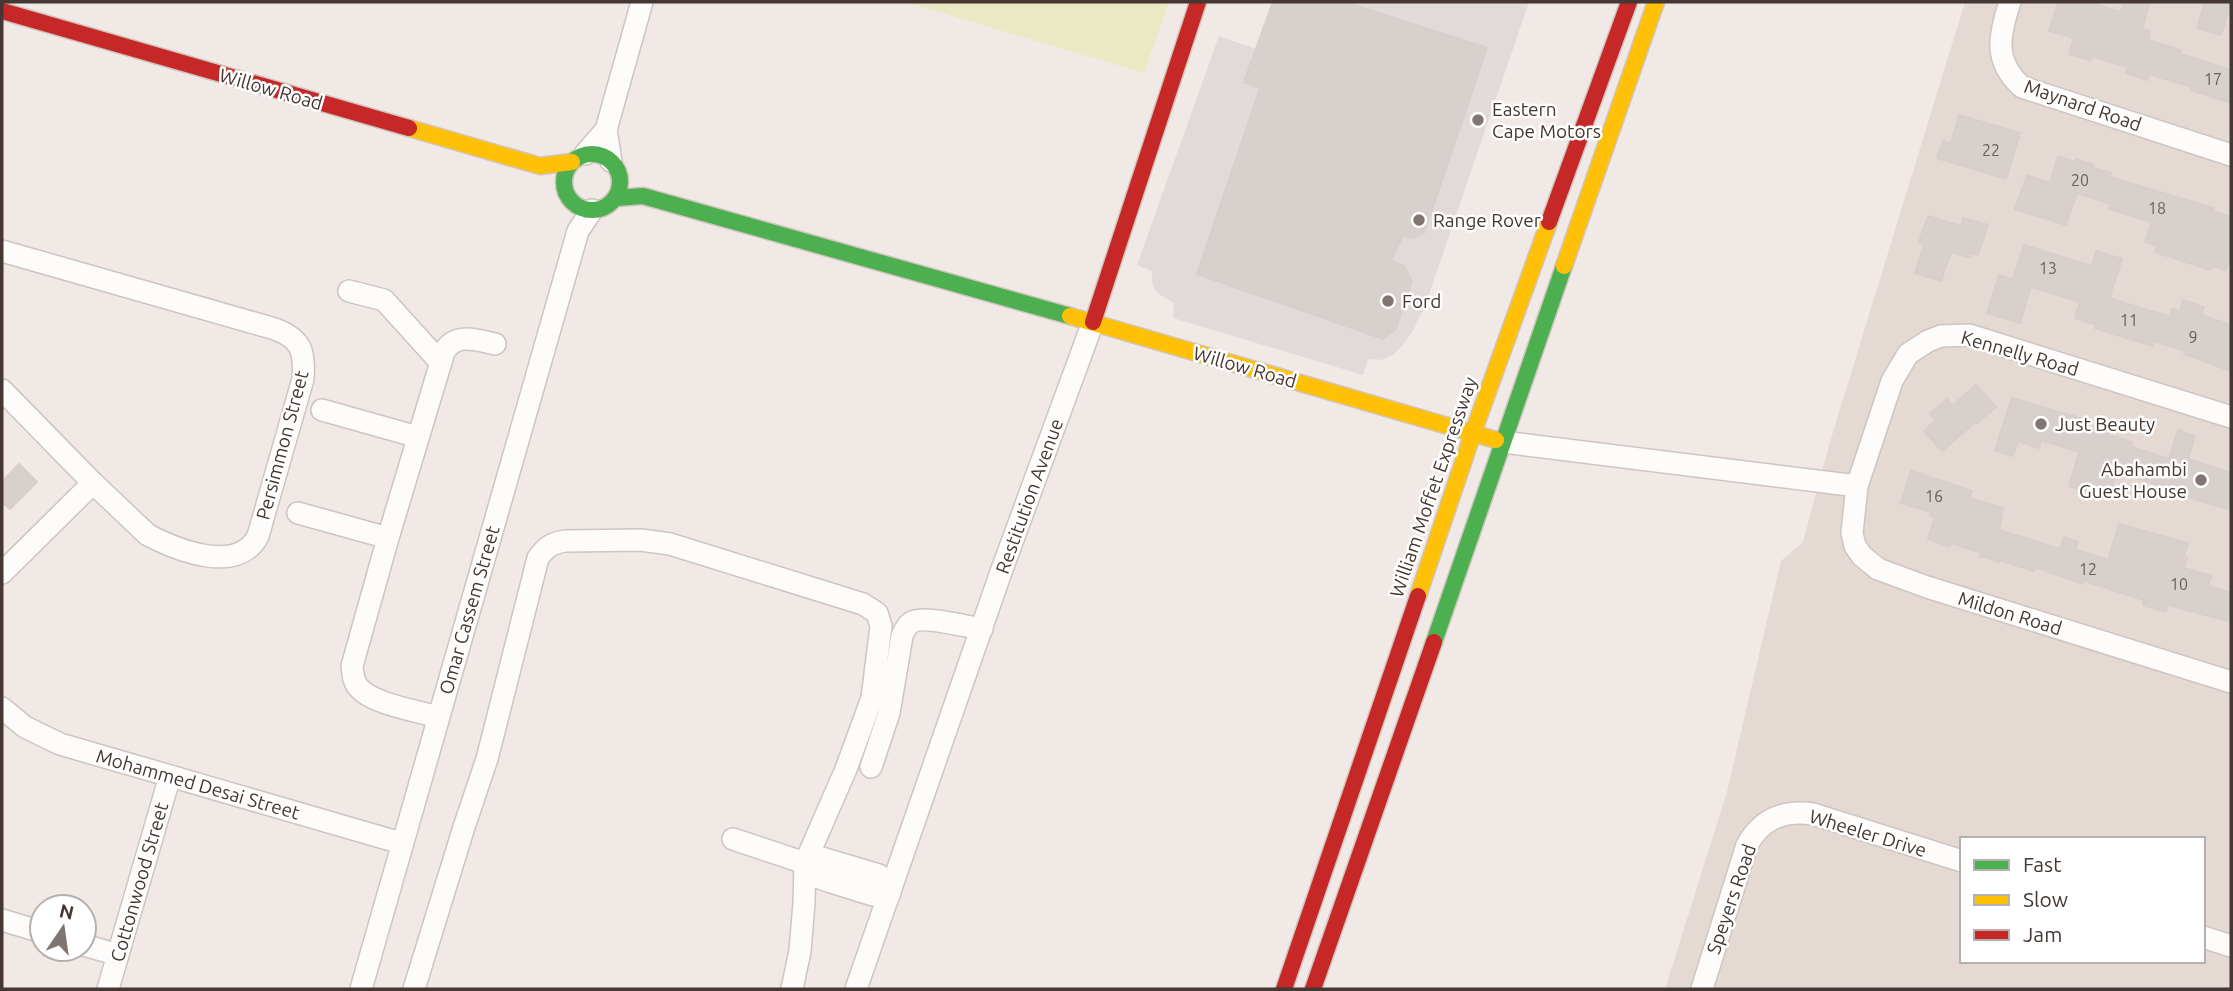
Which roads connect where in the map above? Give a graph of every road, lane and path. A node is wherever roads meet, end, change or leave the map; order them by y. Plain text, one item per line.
1 (642, 2) edge
2 (1198, 2) edge
3 (1629, 2) edge
4 (1656, 2) edge
5 (2010, 2) edge
6 (2, 11) edge
7 (606, 130) junction
8 (2231, 155) edge
9 (578, 158) junction
10 (611, 161) junction
11 (540, 166) junction
12 (621, 181) junction
13 (643, 196) junction
14 (616, 198) junction
15 (577, 201) junction
16 (2, 251) edge
17 (349, 291) dead end
18 (1093, 322) junction
19 (495, 344) dead end
20 (441, 363) junction
21 (2, 390) edge
22 (322, 410) dead end
23 (2231, 417) edge
24 (1473, 433) junction
25 (418, 437) junction
26 (1503, 442) junction
27 (93, 483) junction
28 (1857, 486) junction
29 (298, 513) dead end
30 (388, 538) junction
31 (2, 573) edge
32 (982, 629) junction
33 (2231, 682) edge
34 (2, 708) edge
35 (438, 717) junction
36 (871, 767) dead end
37 (170, 776) junction
38 (1774, 817) joint
39 (733, 839) dead end
40 (401, 843) junction
41 (1960, 860) edge
42 (805, 863) junction
43 (890, 893) junction
44 (2, 920) edge
45 (28, 928) edge
46 (2205, 938) edge
47 (2231, 946) edge
48 (98, 949) edge
49 (118, 955) junction
50 (108, 989) edge
51 (361, 989) edge
52 (414, 989) edge
53 (792, 989) edge
54 (856, 989) edge
55 (1284, 989) edge
56 (1313, 989) edge
57 (1702, 989) edge

1 - 7 street
2 - 18 main road, Restitution Avenue
3 - 24 main road, William Moffet Expressway
4 - 26 main road
5 - 8 street, Maynard Road
6 - 11 main road, Willow Road
7 - 9 street
7 - 10 street
9 - 10 main road
9 - 11 main road, Willow Road
9 - 15 main road
10 - 12 main road
11 - 15 main road, Willow Road
12 - 13 main road, Willow Road
12 - 14 main road
13 - 14 main road, Willow Road
13 - 18 main road, Willow Road
14 - 15 main road
15 - 35 street, Omar Cassem Street
16 - 27 street, Persimmon Street
17 - 20 street
18 - 24 main road, Willow Road
18 - 32 street, Restitution Avenue
19 - 20 street
20 - 25 street
21 - 27 street, Persimmon Street
22 - 25 street
23 - 28 street, Kennelly Road
24 - 26 main road, Willow Road
24 - 55 main road, William Moffet Expressway
25 - 30 street
26 - 28 street, Willow Road
26 - 56 main road
27 - 31 street
28 - 33 street, Mildon Road
29 - 30 street
30 - 35 street
32 - 36 street
32 - 43 street, Restitution Avenue
34 - 37 street, Mohammed Desai Street
35 - 40 street, Omar Cassem Street
37 - 40 street, Mohammed Desai Street
37 - 49 street, Cottonwood Street
38 - 41 street, Wheeler Drive
38 - 57 street, Speyers Road
39 - 42 street
40 - 51 street, Omar Cassem Street
42 - 43 street
42 - 52 street
42 - 53 street
43 - 54 street, Restitution Avenue
44 - 45 street
46 - 47 street
48 - 49 street
49 - 50 street, Cottonwood Street

